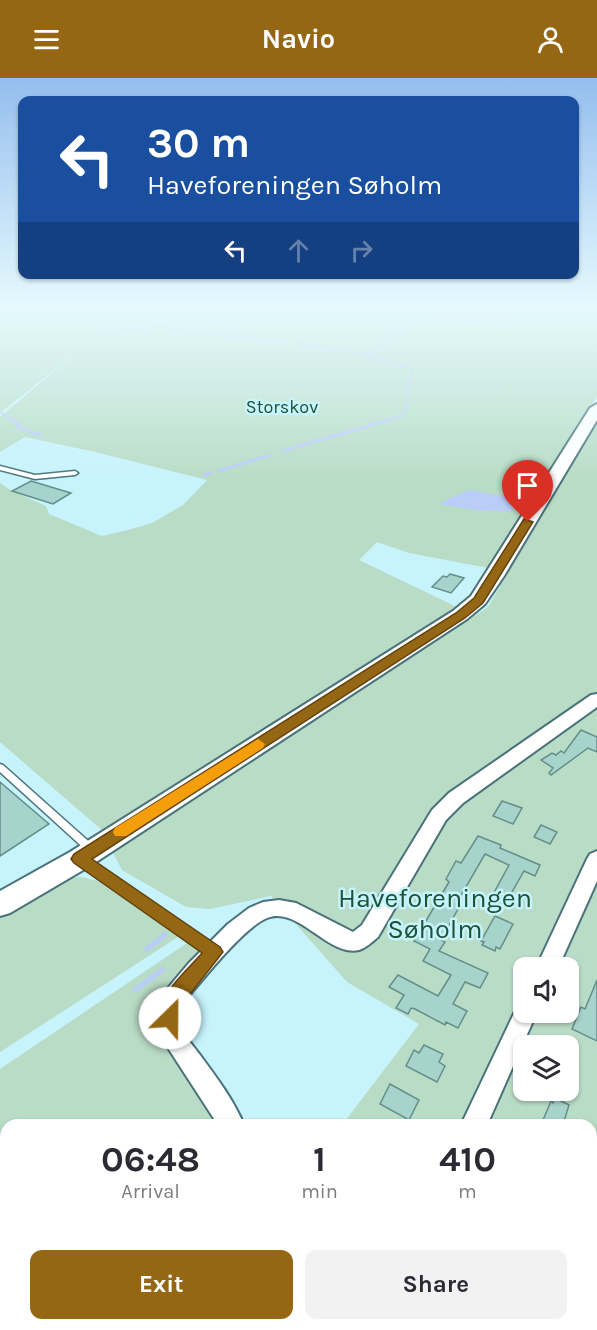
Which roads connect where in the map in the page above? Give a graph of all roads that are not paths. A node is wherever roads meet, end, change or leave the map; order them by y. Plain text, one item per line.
1 (597, 408) edge
2 (0, 468) edge
3 (75, 473) dead end
4 (597, 699) edge
5 (0, 767) edge
6 (86, 855) junction
7 (597, 859) edge
8 (0, 904) edge
9 (214, 952) junction
10 (552, 957) edge
11 (521, 1023) edge
12 (228, 1119) edge
13 (477, 1119) edge

1 - 6 street
2 - 3 lane
4 - 9 street
5 - 6 lane
6 - 8 street
6 - 9 lane
7 - 10 street
9 - 12 street
11 - 13 street

